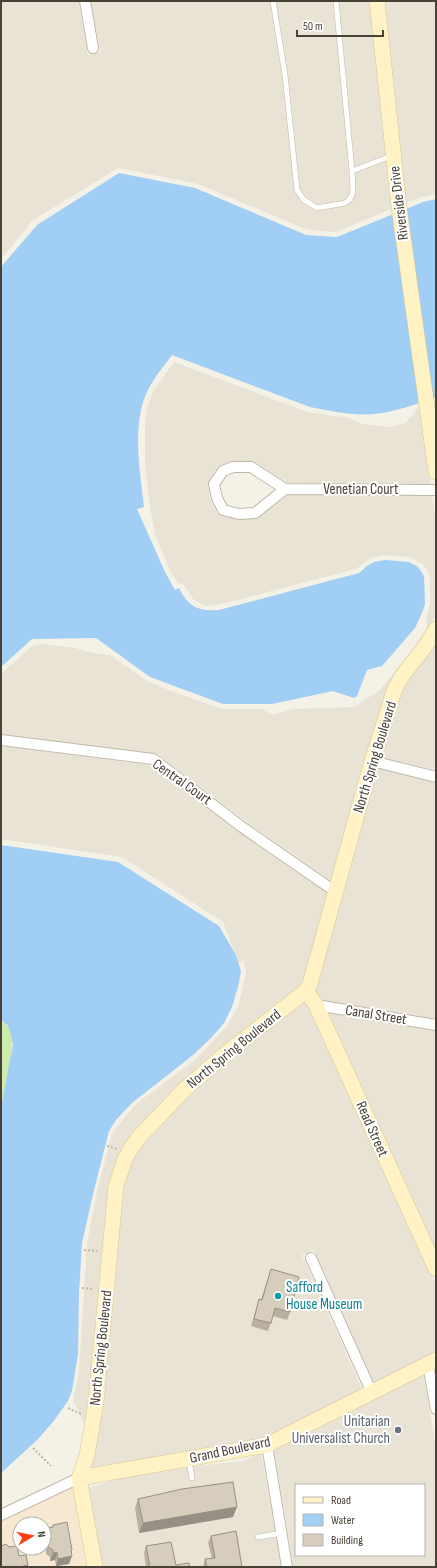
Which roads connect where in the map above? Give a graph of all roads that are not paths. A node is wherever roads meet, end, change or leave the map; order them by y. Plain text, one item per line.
1 (85, 1) edge
2 (273, 1) edge
3 (336, 1) edge
4 (378, 1) edge
5 (93, 48) dead end
6 (394, 155) junction
7 (352, 171) junction
8 (436, 472) edge
9 (285, 489) junction
10 (436, 490) edge
11 (436, 629) edge
12 (1, 740) edge
13 (372, 761) junction
14 (436, 776) edge
15 (336, 892) junction
16 (306, 991) junction
17 (316, 1005) junction
18 (436, 1025) edge
19 (311, 1258) dead end
20 (436, 1269) edge
21 (432, 1362) edge
22 (372, 1393) junction
23 (436, 1409) edge
24 (267, 1445) junction
25 (189, 1460) junction
26 (79, 1478) junction
27 (192, 1478) dead end
28 (1, 1515) edge
29 (282, 1533) junction
30 (258, 1537) dead end
31 (95, 1567) edge
32 (288, 1567) edge

1 - 5 street
2 - 7 lane
3 - 7 lane
4 - 6 street, Riverside Drive
6 - 7 lane
6 - 8 street, Riverside Drive
9 - 9 street
9 - 10 street, Venetian Court
11 - 13 street, North Spring Boulevard
12 - 15 street, Central Court
13 - 14 street
13 - 15 street, North Spring Boulevard
15 - 16 street, North Spring Boulevard
16 - 17 street, Read Street
16 - 26 street, North Spring Boulevard
17 - 18 street, Canal Street
17 - 20 street, Read Street
19 - 22 street
21 - 22 street, Grand Boulevard
21 - 23 street
22 - 24 street, Grand Boulevard
24 - 25 street, Grand Boulevard
24 - 29 street
25 - 26 street, Grand Boulevard
25 - 27 lane
26 - 28 street
26 - 31 street
29 - 30 lane
29 - 32 street

